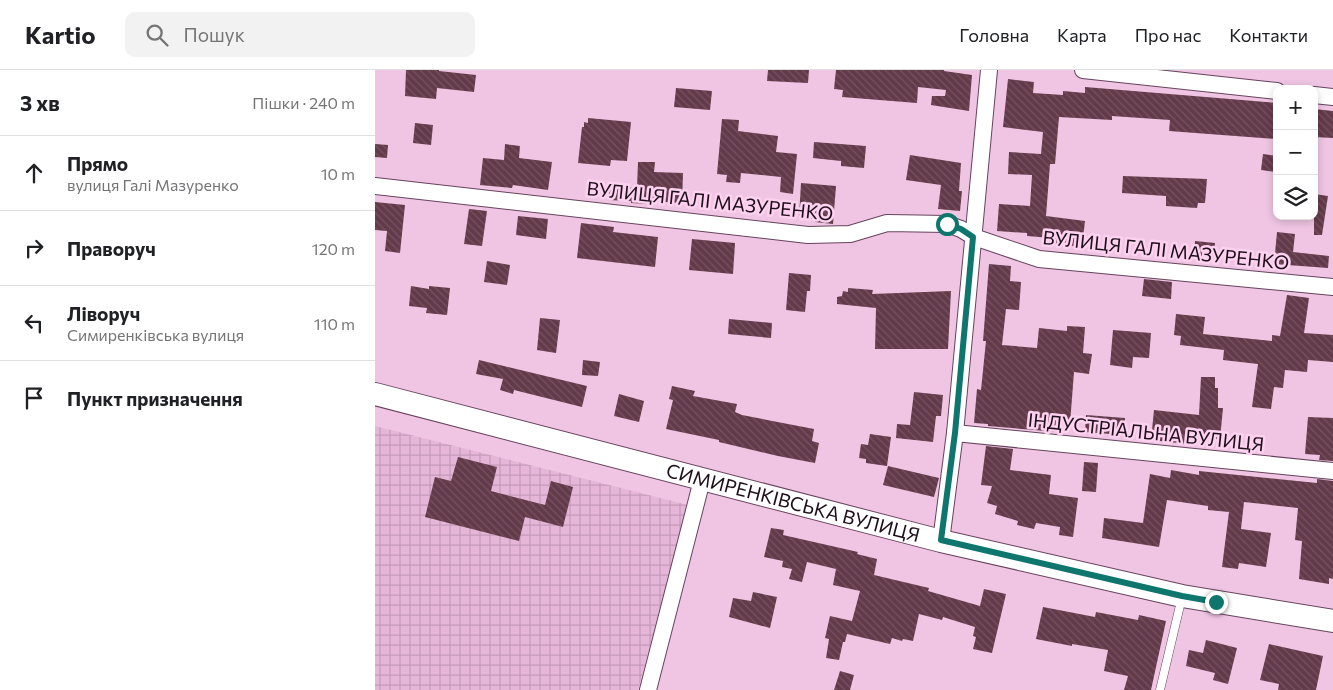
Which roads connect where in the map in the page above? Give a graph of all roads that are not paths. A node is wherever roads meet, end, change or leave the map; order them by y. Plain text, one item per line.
1 (989, 70) edge
2 (1083, 70) edge
3 (1273, 91) edge
4 (1318, 95) edge
5 (1333, 97) edge
6 (375, 186) edge
7 (973, 237) junction
8 (1333, 287) edge
9 (375, 394) edge
10 (955, 433) junction
11 (1333, 471) edge
12 (702, 480) junction
13 (941, 540) junction
14 (1182, 596) junction
15 (1333, 621) edge
16 (648, 690) edge
17 (1160, 690) edge

1 - 7 street
2 - 3 street
4 - 5 street
6 - 7 street, ВУЛИЦЯ ГАЛІ МАЗУРЕНКО
7 - 8 street, ВУЛИЦЯ ГАЛІ МАЗУРЕНКО
7 - 10 street
9 - 12 main road, СИМИРЕНКІВСЬКА ВУЛИЦЯ
10 - 11 street, ІНДУСТРІАЛЬНА ВУЛИЦЯ
10 - 13 street
12 - 13 main road, СИМИРЕНКІВСЬКА ВУЛИЦЯ
12 - 16 street
13 - 14 main road, СИМИРЕНКІВСЬКА ВУЛИЦЯ
14 - 15 main road, СИМИРЕНКІВСЬКА ВУЛИЦЯ
14 - 17 lane

